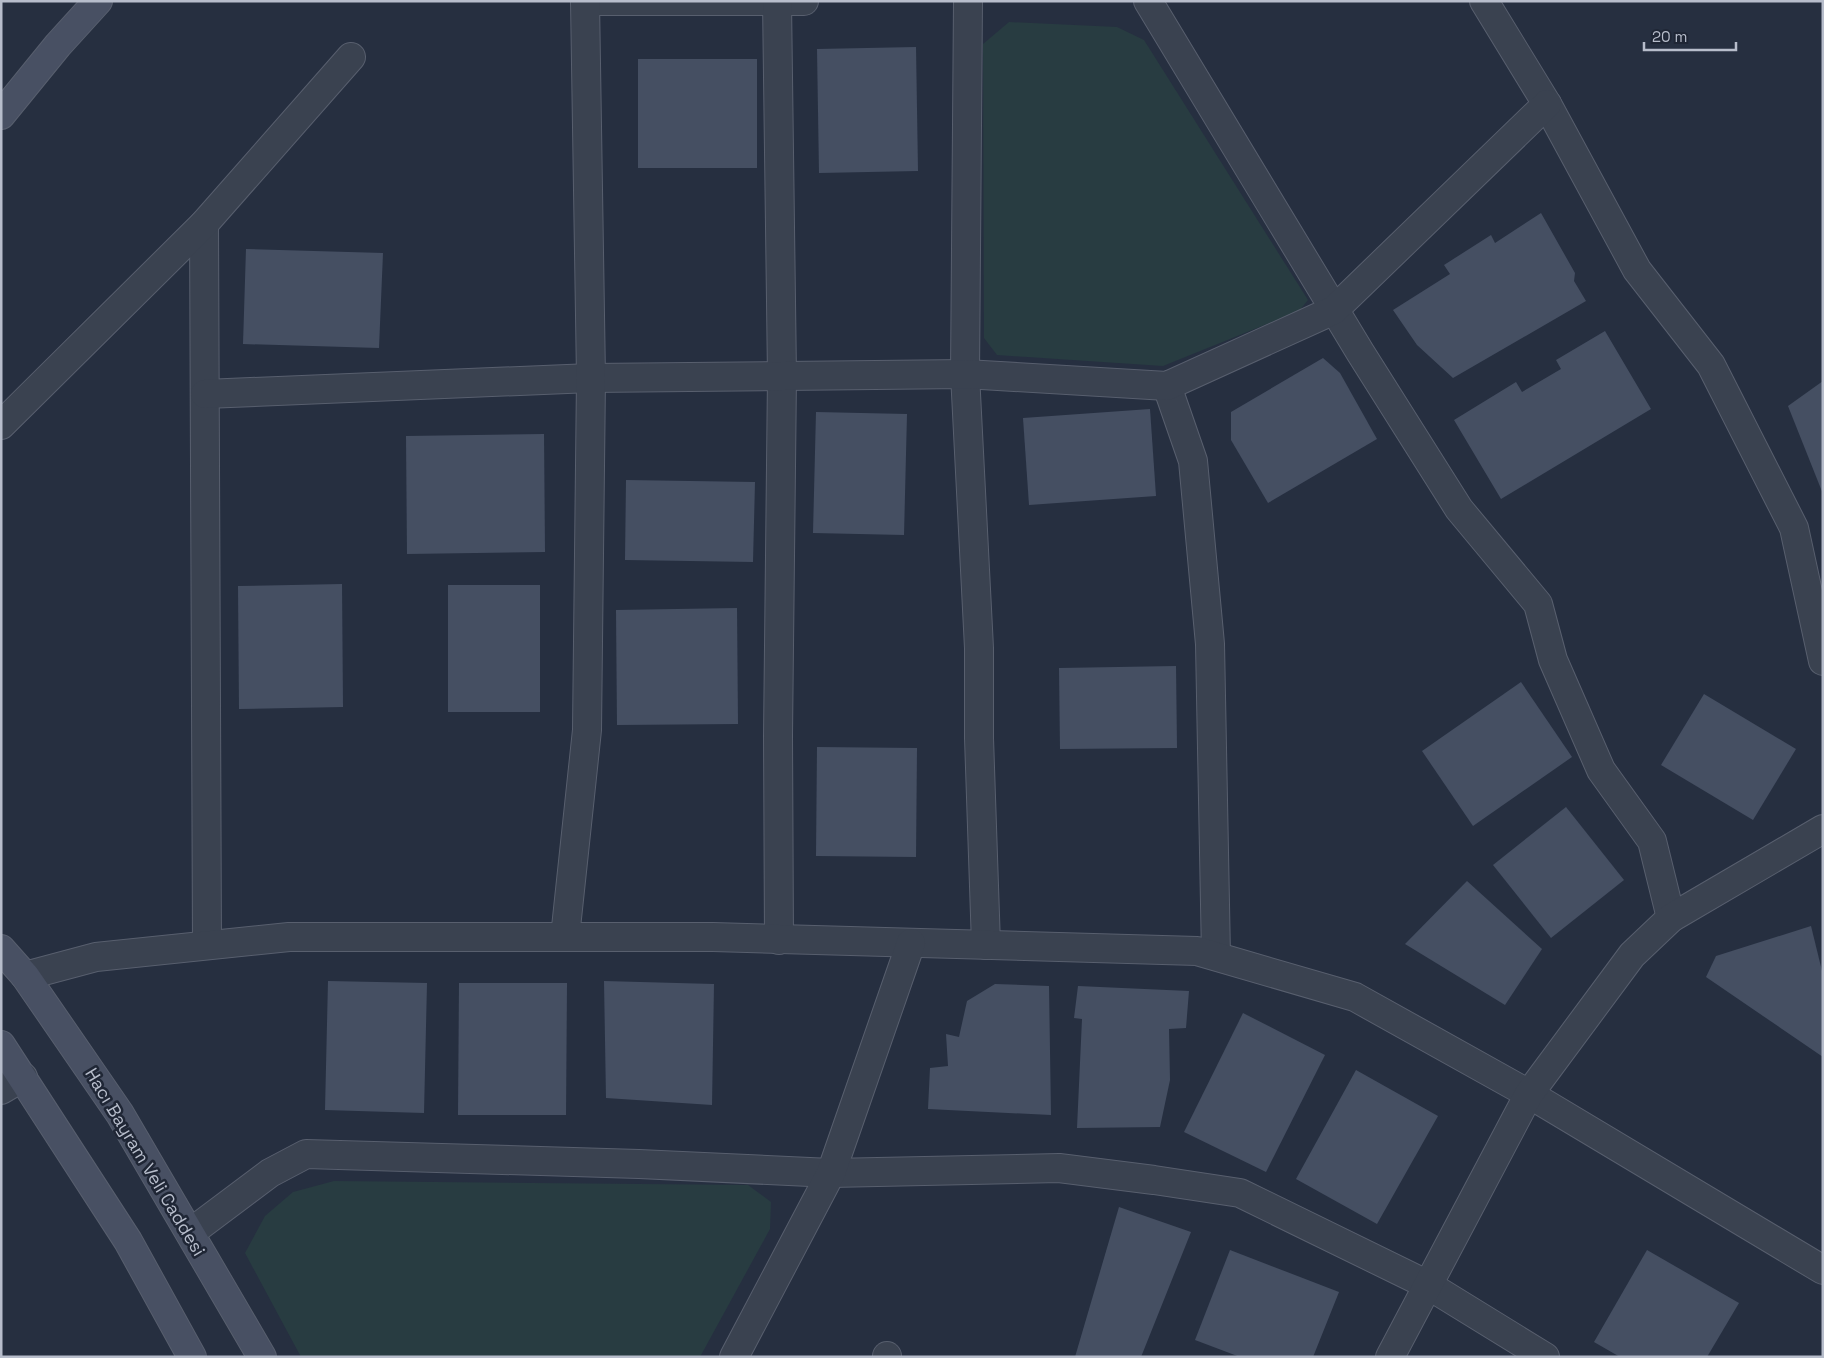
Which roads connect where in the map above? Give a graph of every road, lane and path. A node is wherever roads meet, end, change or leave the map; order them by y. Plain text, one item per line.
1 (98, 1) edge
2 (585, 1) edge
3 (804, 1) edge
4 (968, 1) edge
5 (1148, 1) edge
6 (1484, 1) edge
7 (777, 2) edge
8 (351, 56) dead end
9 (1547, 104) junction
10 (1, 115) edge
11 (204, 224) junction
12 (1334, 310) junction
13 (965, 374) junction
14 (782, 376) junction
15 (591, 378) junction
16 (1166, 386) junction
17 (205, 394) junction
18 (1, 425) edge
19 (1815, 585) edge
20 (1823, 661) edge
21 (1823, 829) edge
22 (1671, 918) junction
23 (565, 937) junction
24 (778, 940) junction
25 (911, 943) junction
26 (207, 945) junction
27 (986, 945) junction
28 (1, 949) edge
29 (1216, 956) junction
30 (25, 976) junction
31 (1, 1045) edge
32 (12, 1084) edge
33 (1529, 1094) junction
34 (831, 1173) junction
35 (190, 1233) junction
36 (1823, 1270) edge
37 (1428, 1286) junction
38 (192, 1357) edge
39 (262, 1357) edge
40 (734, 1357) edge
41 (1390, 1357) edge
42 (1545, 1357) edge

1 - 10 main road
2 - 7 street
2 - 15 street
3 - 7 street
4 - 13 street
5 - 12 street
6 - 9 street
7 - 14 street
8 - 11 street
9 - 12 street
9 - 19 street
11 - 17 street
11 - 18 street
12 - 16 street
12 - 22 street
13 - 14 street
13 - 16 street
13 - 27 street
14 - 15 street
14 - 24 street
15 - 17 street
15 - 23 street
16 - 29 street
17 - 26 street
19 - 20 street
21 - 22 street
22 - 33 street
23 - 24 street
23 - 26 street
24 - 25 street
25 - 27 street
25 - 34 street
26 - 30 street
27 - 29 street
28 - 30 main road, Hacı Bayram Veli Caddesi
29 - 33 street
30 - 35 main road, Hacı Bayram Veli Caddesi
31 - 32 main road
32 - 38 main road
33 - 36 street
33 - 37 street
34 - 35 street
34 - 37 street
34 - 40 street
35 - 39 main road, Hacı Bayram Veli Caddesi
37 - 41 street
37 - 42 street

